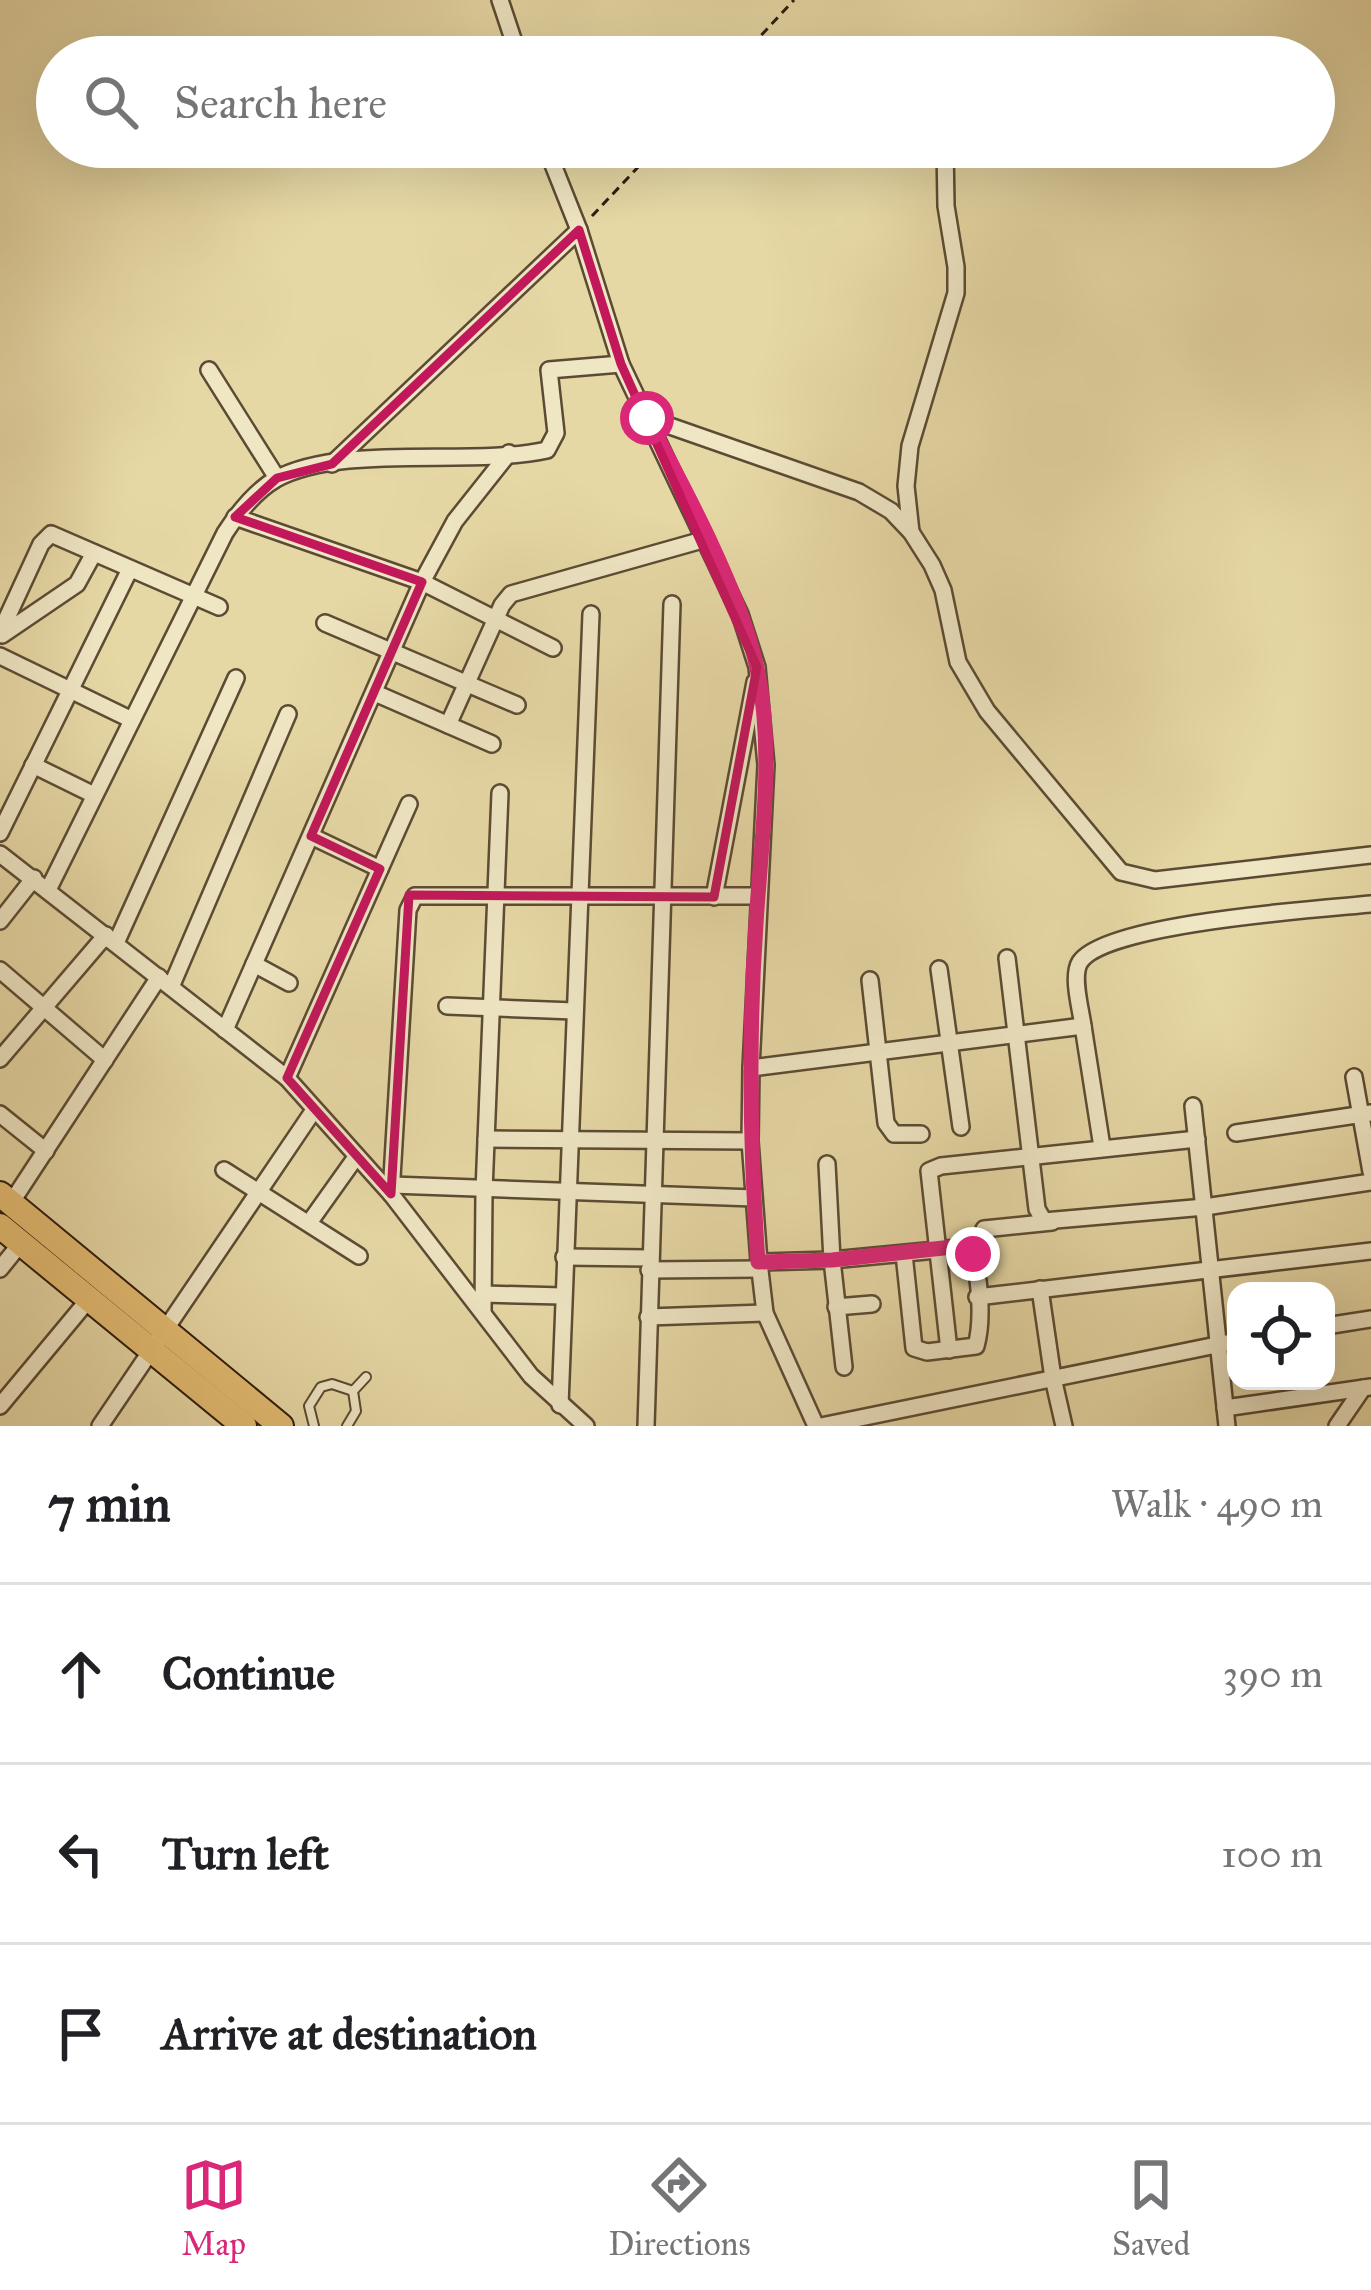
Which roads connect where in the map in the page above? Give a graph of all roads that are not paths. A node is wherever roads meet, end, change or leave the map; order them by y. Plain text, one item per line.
1 (500, 0) edge
2 (512, 36) edge
3 (554, 168) edge
4 (945, 168) edge
5 (579, 230) junction
6 (621, 364) junction
7 (209, 370) dead end
8 (647, 418) junction
9 (509, 453) junction
10 (332, 464) junction
11 (277, 478) junction
12 (235, 517) junction
13 (911, 532) junction
14 (706, 538) junction
15 (94, 553) junction
16 (130, 568) junction
17 (422, 582) junction
18 (193, 596) junction
19 (672, 604) dead end
20 (219, 607) dead end
21 (590, 614) dead end
22 (496, 618) junction
23 (326, 623) dead end
24 (0, 635) edge
25 (553, 648) dead end
26 (394, 650) junction
27 (0, 656) edge
28 (757, 668) junction
29 (236, 678) dead end
30 (467, 683) junction
31 (70, 690) junction
32 (375, 693) junction
33 (517, 704) dead end
34 (288, 714) dead end
35 (131, 720) junction
36 (448, 725) junction
37 (491, 744) dead end
38 (33, 765) junction
39 (500, 793) dead end
40 (94, 795) junction
41 (410, 804) dead end
42 (0, 833) edge
43 (311, 836) junction
44 (0, 854) edge
45 (1371, 855) edge
46 (380, 869) junction
47 (34, 878) junction
48 (48, 890) junction
49 (495, 895) junction
50 (579, 895) junction
51 (758, 896) junction
52 (661, 897) junction
53 (714, 897) junction
54 (1371, 904) edge
55 (0, 921) edge
56 (111, 939) junction
57 (1006, 958) dead end
58 (254, 964) junction
59 (939, 969) dead end
60 (0, 970) edge
61 (870, 980) dead end
62 (165, 982) junction
63 (289, 982) dead end
64 (447, 1006) dead end
65 (46, 1008) junction
66 (490, 1008) junction
67 (574, 1011) junction
68 (1083, 1026) junction
69 (224, 1030) junction
70 (1016, 1034) junction
71 (949, 1043) junction
72 (878, 1052) junction
73 (0, 1059) edge
74 (105, 1060) junction
75 (751, 1068) junction
76 (1354, 1077) dead end
77 (287, 1078) junction
78 (1192, 1106) dead end
79 (314, 1110) junction
80 (0, 1114) edge
81 (1366, 1114) edge
82 (961, 1127) dead end
83 (1236, 1133) dead end
84 (921, 1134) dead end
85 (486, 1139) junction
86 (1196, 1139) junction
87 (568, 1141) junction
88 (652, 1141) junction
89 (750, 1141) junction
90 (1102, 1147) junction
91 (46, 1150) junction
92 (1030, 1154) junction
93 (356, 1157) junction
94 (827, 1164) dead end
95 (224, 1170) dead end
96 (1371, 1172) edge
97 (1371, 1182) edge
98 (392, 1189) junction
99 (260, 1190) junction
100 (484, 1190) junction
101 (566, 1192) junction
102 (651, 1195) junction
103 (754, 1198) junction
104 (4, 1208) edge
105 (1205, 1208) junction
106 (1052, 1222) junction
107 (309, 1223) junction
108 (984, 1228) dead end
109 (21, 1243) junction
110 (938, 1250) junction
111 (1371, 1251) edge
112 (904, 1254) junction
113 (359, 1256) dead end
114 (565, 1257) junction
115 (832, 1260) junction
116 (649, 1264) junction
117 (759, 1265) junction
118 (0, 1269) edge
119 (1211, 1269) junction
120 (1040, 1289) junction
121 (483, 1294) junction
122 (563, 1296) junction
123 (977, 1297) junction
124 (89, 1299) junction
125 (872, 1304) dead end
126 (836, 1307) junction
127 (765, 1313) junction
128 (483, 1314) junction
129 (648, 1317) junction
130 (1371, 1319) edge
131 (1335, 1325) edge
132 (159, 1341) junction
133 (1227, 1342) edge
134 (949, 1350) junction
135 (844, 1367) dead end
136 (366, 1377) dead end
137 (1052, 1378) junction
138 (1367, 1387) edge
139 (352, 1391) junction
140 (560, 1405) junction
141 (0, 1406) edge
142 (1225, 1408) junction
143 (100, 1426) edge
144 (244, 1426) edge
145 (281, 1426) edge
146 (314, 1426) edge
147 (347, 1426) edge
148 (586, 1426) edge
149 (646, 1426) edge
150 (819, 1426) edge
151 (1064, 1426) edge
152 (1227, 1426) edge
153 (1337, 1426) edge

1 - 2 street
3 - 5 street
4 - 13 street
5 - 6 street
5 - 10 street
6 - 8 street
6 - 9 street
7 - 11 street
8 - 13 street
8 - 14 street
9 - 10 street
9 - 17 street
10 - 11 street
11 - 12 street
12 - 17 street
12 - 18 street
13 - 45 street
14 - 22 street
14 - 28 street
15 - 16 street
15 - 24 street
15 - 24 street
16 - 18 street
16 - 31 street
17 - 22 street
17 - 26 street
18 - 20 street
18 - 35 street
19 - 52 street
21 - 50 street
22 - 25 street
22 - 30 street
23 - 26 street
26 - 30 street
26 - 32 street
27 - 31 street
28 - 51 street
28 - 53 street
29 - 56 street
30 - 33 street
30 - 36 street
31 - 35 street
31 - 38 street
32 - 36 street
32 - 43 street
34 - 62 street
35 - 40 street
36 - 37 street
38 - 40 street
38 - 42 street
39 - 49 street
40 - 48 street
41 - 46 street
43 - 46 street
43 - 58 street
44 - 47 street
46 - 77 street
47 - 48 street
47 - 55 street
48 - 56 street
49 - 50 street
49 - 66 street
49 - 98 street
50 - 52 street
50 - 67 street
51 - 53 street
51 - 75 street
52 - 53 street
52 - 88 street
54 - 68 street
56 - 62 street
56 - 65 street
57 - 70 street
58 - 63 street
58 - 69 street
59 - 71 street
60 - 65 street
61 - 72 street
62 - 69 street
62 - 74 street
64 - 66 street
65 - 73 street
65 - 74 street
66 - 67 street
66 - 85 street
67 - 87 street
68 - 70 street
68 - 90 street
69 - 77 street
70 - 71 street
70 - 92 street
71 - 72 street
71 - 82 street
72 - 75 street
72 - 84 street
74 - 91 street
75 - 89 street
76 - 81 street
77 - 79 street
78 - 86 street
79 - 93 street
79 - 99 street
80 - 91 street
81 - 83 street
81 - 96 street
85 - 87 street
85 - 100 street
86 - 90 street
86 - 105 street
87 - 88 street
87 - 101 street
88 - 89 street
88 - 102 street
89 - 103 street
90 - 92 street
91 - 104 street
92 - 106 street
92 - 110 street
93 - 98 street
93 - 107 street
94 - 115 street
95 - 99 street
97 - 105 street
98 - 100 street
98 - 128 street
99 - 107 street
99 - 132 street
100 - 101 street
100 - 121 street
101 - 102 street
101 - 114 street
102 - 103 street
102 - 116 street
103 - 117 street
104 - 109 main road
104 - 132 main road
105 - 106 street
105 - 119 street
106 - 108 street
107 - 113 street
109 - 118 street
109 - 124 main road
110 - 112 street
110 - 123 street
110 - 134 street
111 - 119 street
112 - 115 street
112 - 134 street
114 - 116 street
114 - 122 street
115 - 117 street
115 - 126 street
116 - 117 street
116 - 129 street
117 - 127 street
119 - 120 street
119 - 133 street
120 - 123 street
120 - 137 street
121 - 122 street
121 - 128 street
122 - 140 street
123 - 134 street
124 - 132 main road
124 - 141 street
125 - 126 street
126 - 135 street
127 - 129 street
127 - 150 street
128 - 140 street
129 - 149 street
130 - 131 street
132 - 143 street
132 - 144 main road
132 - 145 main road
133 - 137 street
133 - 142 street
136 - 139 lane
137 - 150 street
137 - 151 street
138 - 142 street
138 - 153 street
139 - 146 lane
139 - 147 lane
140 - 148 street
142 - 152 street

